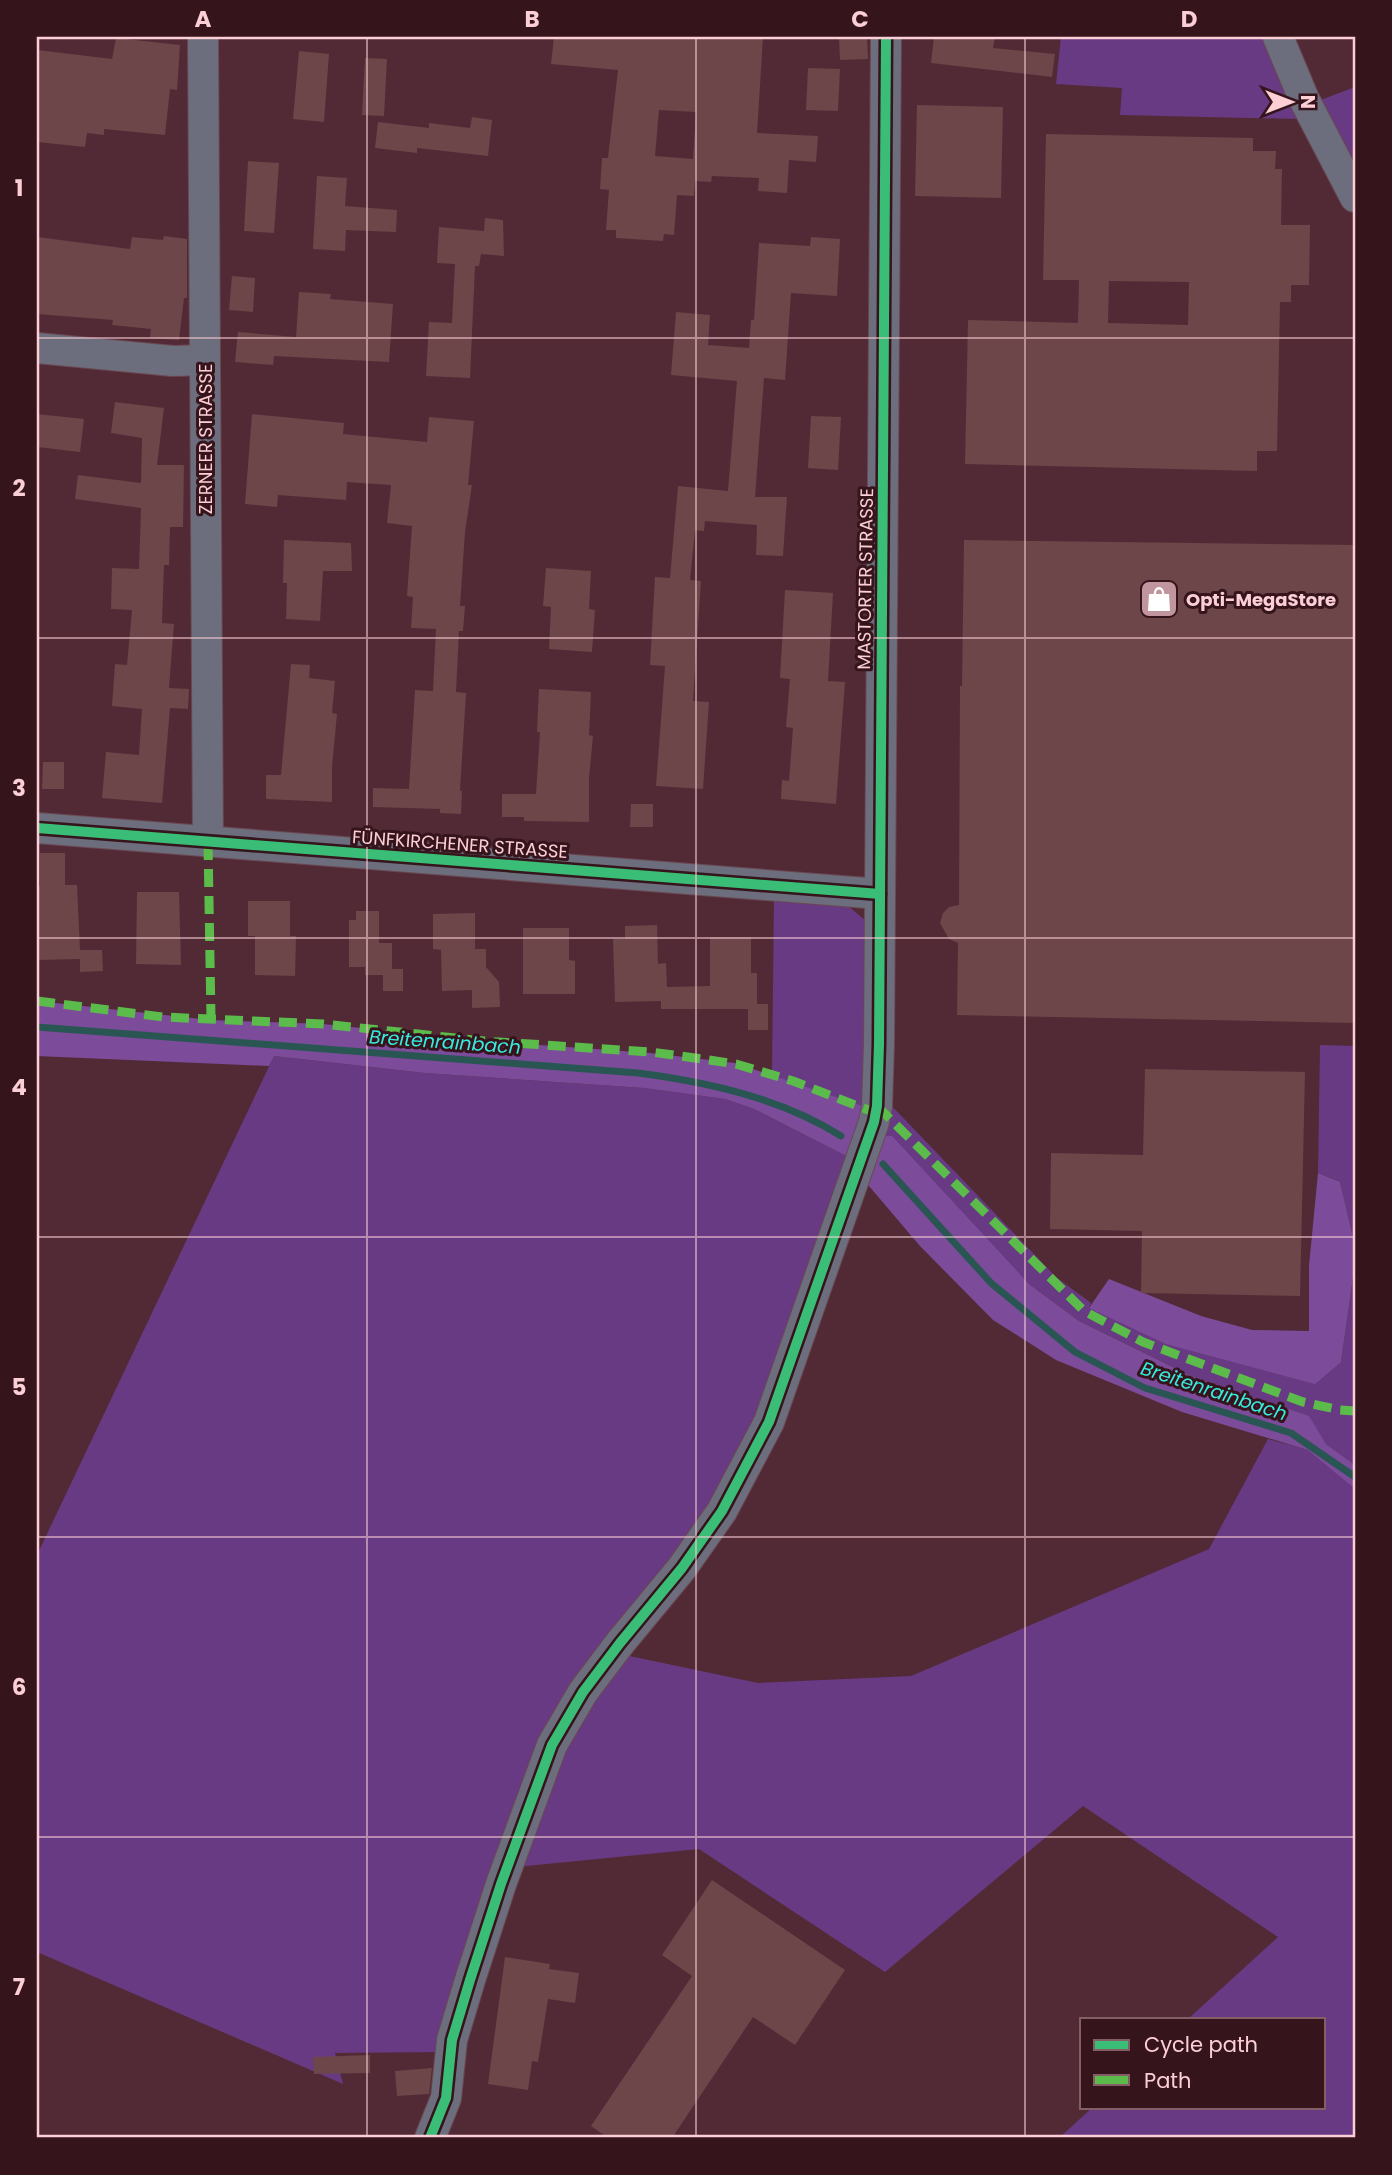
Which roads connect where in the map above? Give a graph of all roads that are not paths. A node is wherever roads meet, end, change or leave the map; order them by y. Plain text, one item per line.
1 (203, 37) edge
2 (886, 37) edge
3 (1278, 37) edge
4 (1355, 197) edge
5 (37, 348) edge
6 (205, 360) junction
7 (37, 828) edge
8 (208, 842) junction
9 (880, 894) junction
10 (430, 2138) edge

1 - 6 street, ZERNEER STRASSE
2 - 9 street, MASTORTER STRASSE
3 - 4 street
5 - 6 street
6 - 8 street, ZERNEER STRASSE
7 - 8 street, FÜNFKIRCHENER STRASSE
8 - 9 street, FÜNFKIRCHENER STRASSE
9 - 10 street, MASTORTER STRASSE

